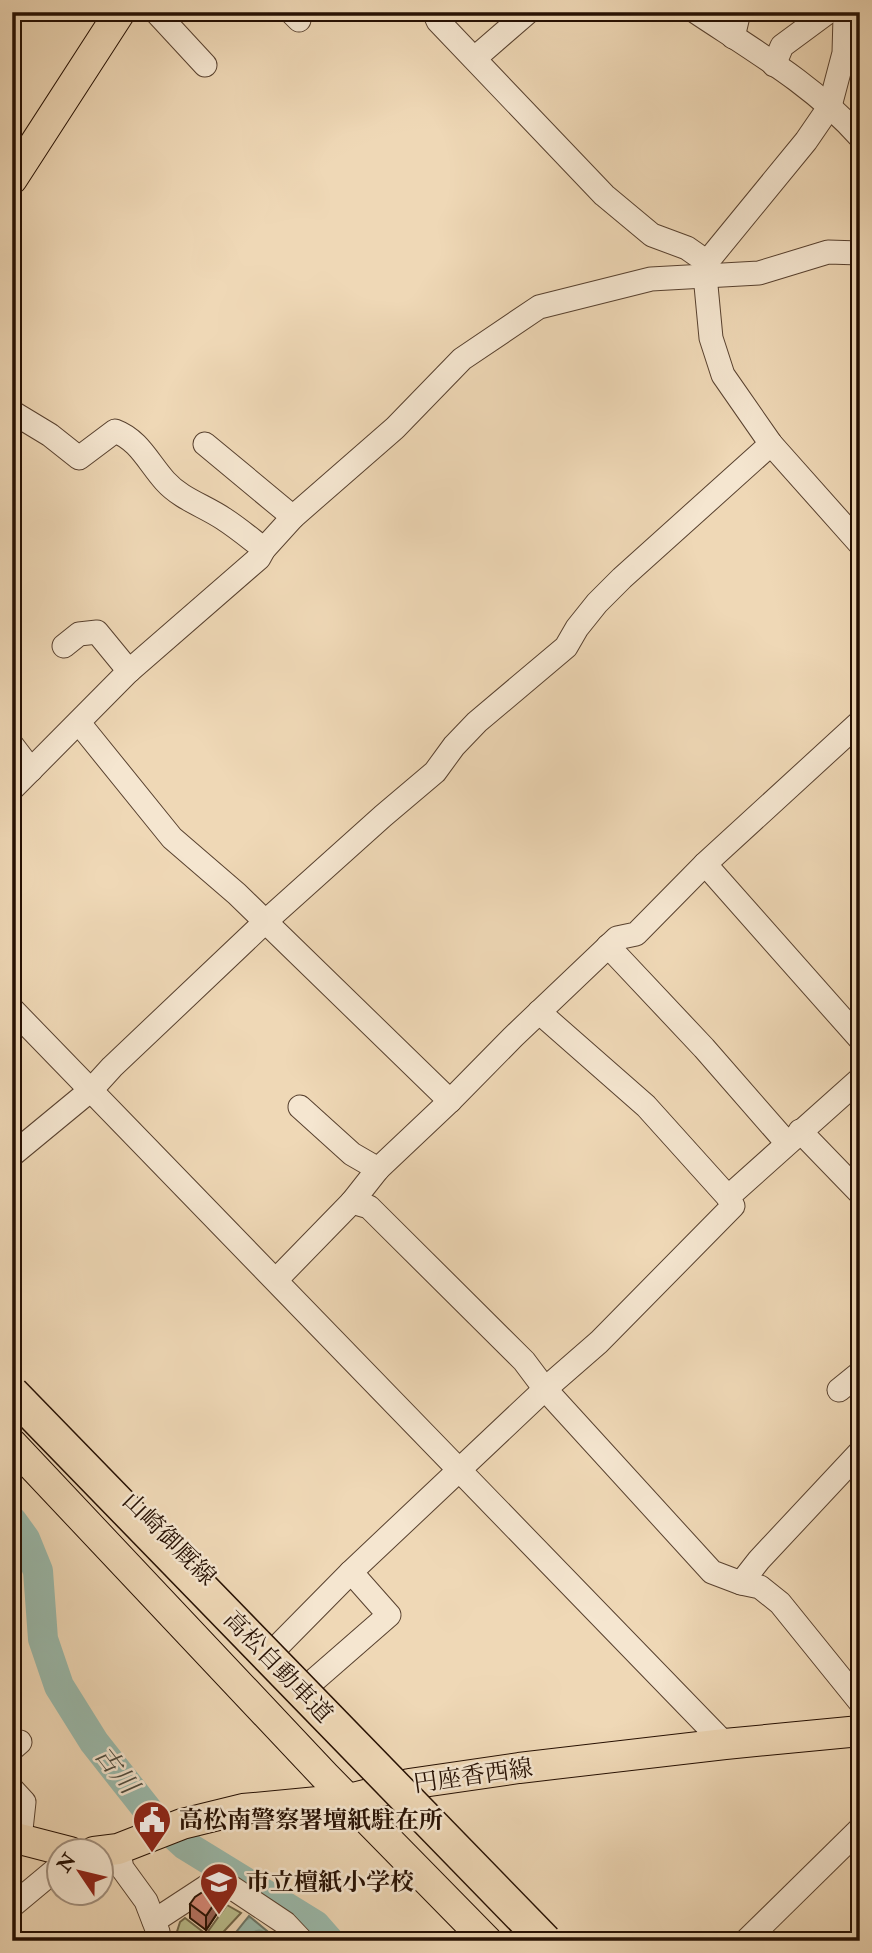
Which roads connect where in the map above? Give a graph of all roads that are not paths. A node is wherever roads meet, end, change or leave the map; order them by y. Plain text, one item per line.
1 (120, 12) edge
2 (156, 12) edge
3 (435, 12) edge
4 (528, 12) edge
5 (696, 12) edge
6 (739, 12) edge
7 (844, 17) edge
8 (733, 37) junction
9 (475, 58) junction
10 (205, 65) dead end
11 (774, 65) junction
12 (830, 106) junction
13 (860, 137) edge
14 (12, 179) edge
15 (860, 253) edge
16 (706, 268) junction
17 (12, 412) edge
18 (205, 444) dead end
19 (771, 444) junction
20 (293, 517) junction
21 (860, 544) edge
22 (264, 549) junction
23 (64, 646) dead end
24 (129, 671) junction
25 (860, 722) edge
26 (79, 723) junction
27 (12, 745) edge
28 (32, 770) junction
29 (12, 789) edge
30 (705, 864) junction
31 (266, 921) junction
32 (608, 946) junction
33 (12, 1009) edge
34 (539, 1012) junction
35 (860, 1039) edge
36 (860, 1079) edge
37 (92, 1089) junction
38 (450, 1101) junction
39 (300, 1107) dead end
40 (793, 1137) junction
41 (12, 1155) edge
42 (378, 1169) junction
43 (860, 1194) edge
44 (728, 1198) junction
45 (352, 1202) junction
46 (276, 1280) junction
47 (860, 1373) edge
48 (12, 1387) edge
49 (545, 1389) junction
50 (839, 1390) dead end
51 (12, 1393) edge
52 (12, 1421) edge
53 (12, 1444) edge
54 (860, 1452) edge
55 (460, 1471) junction
56 (351, 1572) junction
57 (741, 1583) junction
58 (276, 1648) junction
59 (311, 1683) junction
60 (860, 1702) edge
61 (860, 1731) edge
62 (724, 1744) junction
63 (409, 1784) junction
64 (12, 1789) edge
65 (349, 1799) junction
66 (860, 1829) edge
67 (16, 1838) edge
68 (46, 1846) edge
69 (116, 1847) edge
70 (116, 1861) edge
71 (46, 1878) edge
72 (12, 1906) edge
73 (157, 1931) edge
74 (302, 1941) edge
75 (487, 1941) edge
76 (517, 1941) edge
77 (545, 1941) edge
78 (551, 1941) edge
79 (746, 1941) edge

1 - 14 main road
2 - 10 street
3 - 9 street
4 - 9 street
5 - 8 street
6 - 8 street
7 - 11 street
7 - 12 street
8 - 11 street
9 - 16 street
11 - 12 street
12 - 13 street
12 - 16 street
15 - 16 street
16 - 19 street
16 - 20 street
17 - 22 street
18 - 20 street
19 - 21 street
19 - 31 street
20 - 22 street
22 - 24 street
23 - 24 street
24 - 26 street
25 - 30 street
26 - 28 street
26 - 31 street
27 - 28 street
28 - 29 street
30 - 32 street
30 - 35 street
31 - 37 street
31 - 38 street
32 - 34 street
32 - 40 street
33 - 37 street
34 - 38 street
34 - 44 street
36 - 40 street
37 - 41 street
37 - 46 street
38 - 42 street
39 - 42 street
40 - 43 street
40 - 44 street
42 - 45 street
44 - 49 street
45 - 46 street
45 - 49 street
46 - 55 street
47 - 50 street
48 - 58 main road, 山崎御厩線
49 - 55 street
49 - 57 street
51 - 77 highway, 高松自動車道, bridge
52 - 76 highway, 高松自動車道
53 - 65 main road, 山崎御厩線
54 - 57 street
55 - 56 street
55 - 62 street
56 - 58 street
56 - 59 street
57 - 60 street
58 - 59 main road, 山崎御厩線
59 - 63 main road, 山崎御厩線
61 - 62 main road, 円座香西線
62 - 63 main road, 円座香西線
63 - 65 main road, 円座香西線
63 - 78 main road, 山崎御厩線
64 - 67 street
65 - 69 main road, 円座香西線
65 - 75 main road, 山崎御厩線
66 - 79 street
67 - 68 main road
70 - 73 street
71 - 72 street
73 - 74 street

